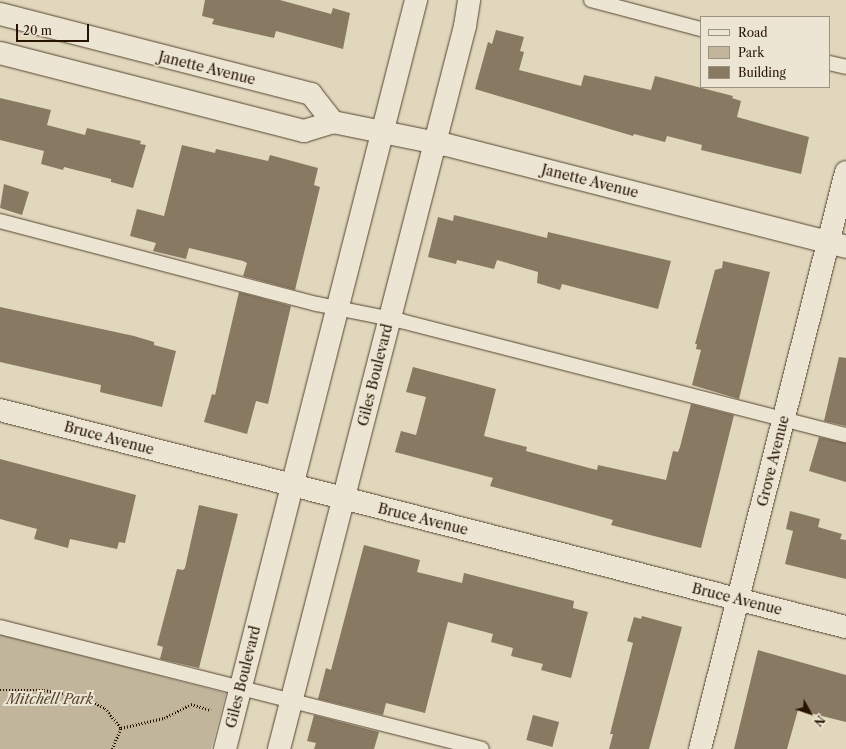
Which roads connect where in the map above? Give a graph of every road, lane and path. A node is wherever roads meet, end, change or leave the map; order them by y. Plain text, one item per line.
1 (416, 0) edge
2 (469, 0) edge
3 (591, 0) edge
4 (0, 14) edge
5 (700, 29) edge
6 (0, 53) edge
7 (830, 62) edge
8 (846, 67) edge
9 (333, 122) junction
10 (382, 133) junction
11 (435, 142) junction
12 (846, 172) edge
13 (0, 221) edge
14 (837, 245) edge
15 (337, 308) junction
16 (390, 319) junction
17 (0, 410) edge
18 (784, 419) junction
19 (846, 435) edge
20 (292, 485) junction
21 (343, 498) junction
22 (738, 599) junction
23 (0, 627) edge
24 (846, 627) edge
25 (240, 689) junction
26 (0, 690) edge
27 (291, 701) junction
28 (218, 712) dead end
29 (121, 728) junction
30 (112, 749) edge
31 (225, 749) edge
32 (279, 749) edge
33 (482, 749) edge
34 (700, 749) edge

1 - 10 street, Giles Boulevard
2 - 11 street, Giles Boulevard
3 - 5 lane
4 - 9 street, Janette Avenue
6 - 9 street, Janette Avenue
7 - 8 lane
9 - 10 street, Janette Avenue
10 - 11 street, Janette Avenue
10 - 15 street, Giles Boulevard
11 - 14 street, Janette Avenue
11 - 16 street, Giles Boulevard
12 - 14 street, Grove Avenue
13 - 15 lane
14 - 18 street, Grove Avenue
15 - 16 lane
15 - 20 street, Giles Boulevard
16 - 18 lane
16 - 21 street, Giles Boulevard
17 - 20 street, Bruce Avenue
18 - 19 lane
18 - 22 street, Grove Avenue
20 - 21 street, Bruce Avenue
20 - 25 street, Giles Boulevard
21 - 22 street, Bruce Avenue
21 - 27 street, Giles Boulevard
22 - 24 street, Bruce Avenue
22 - 34 street, Grove Avenue
23 - 25 lane
25 - 27 lane
25 - 31 street, Giles Boulevard
26 - 29 path
27 - 32 street, Giles Boulevard
27 - 33 lane
28 - 29 path
29 - 30 path

